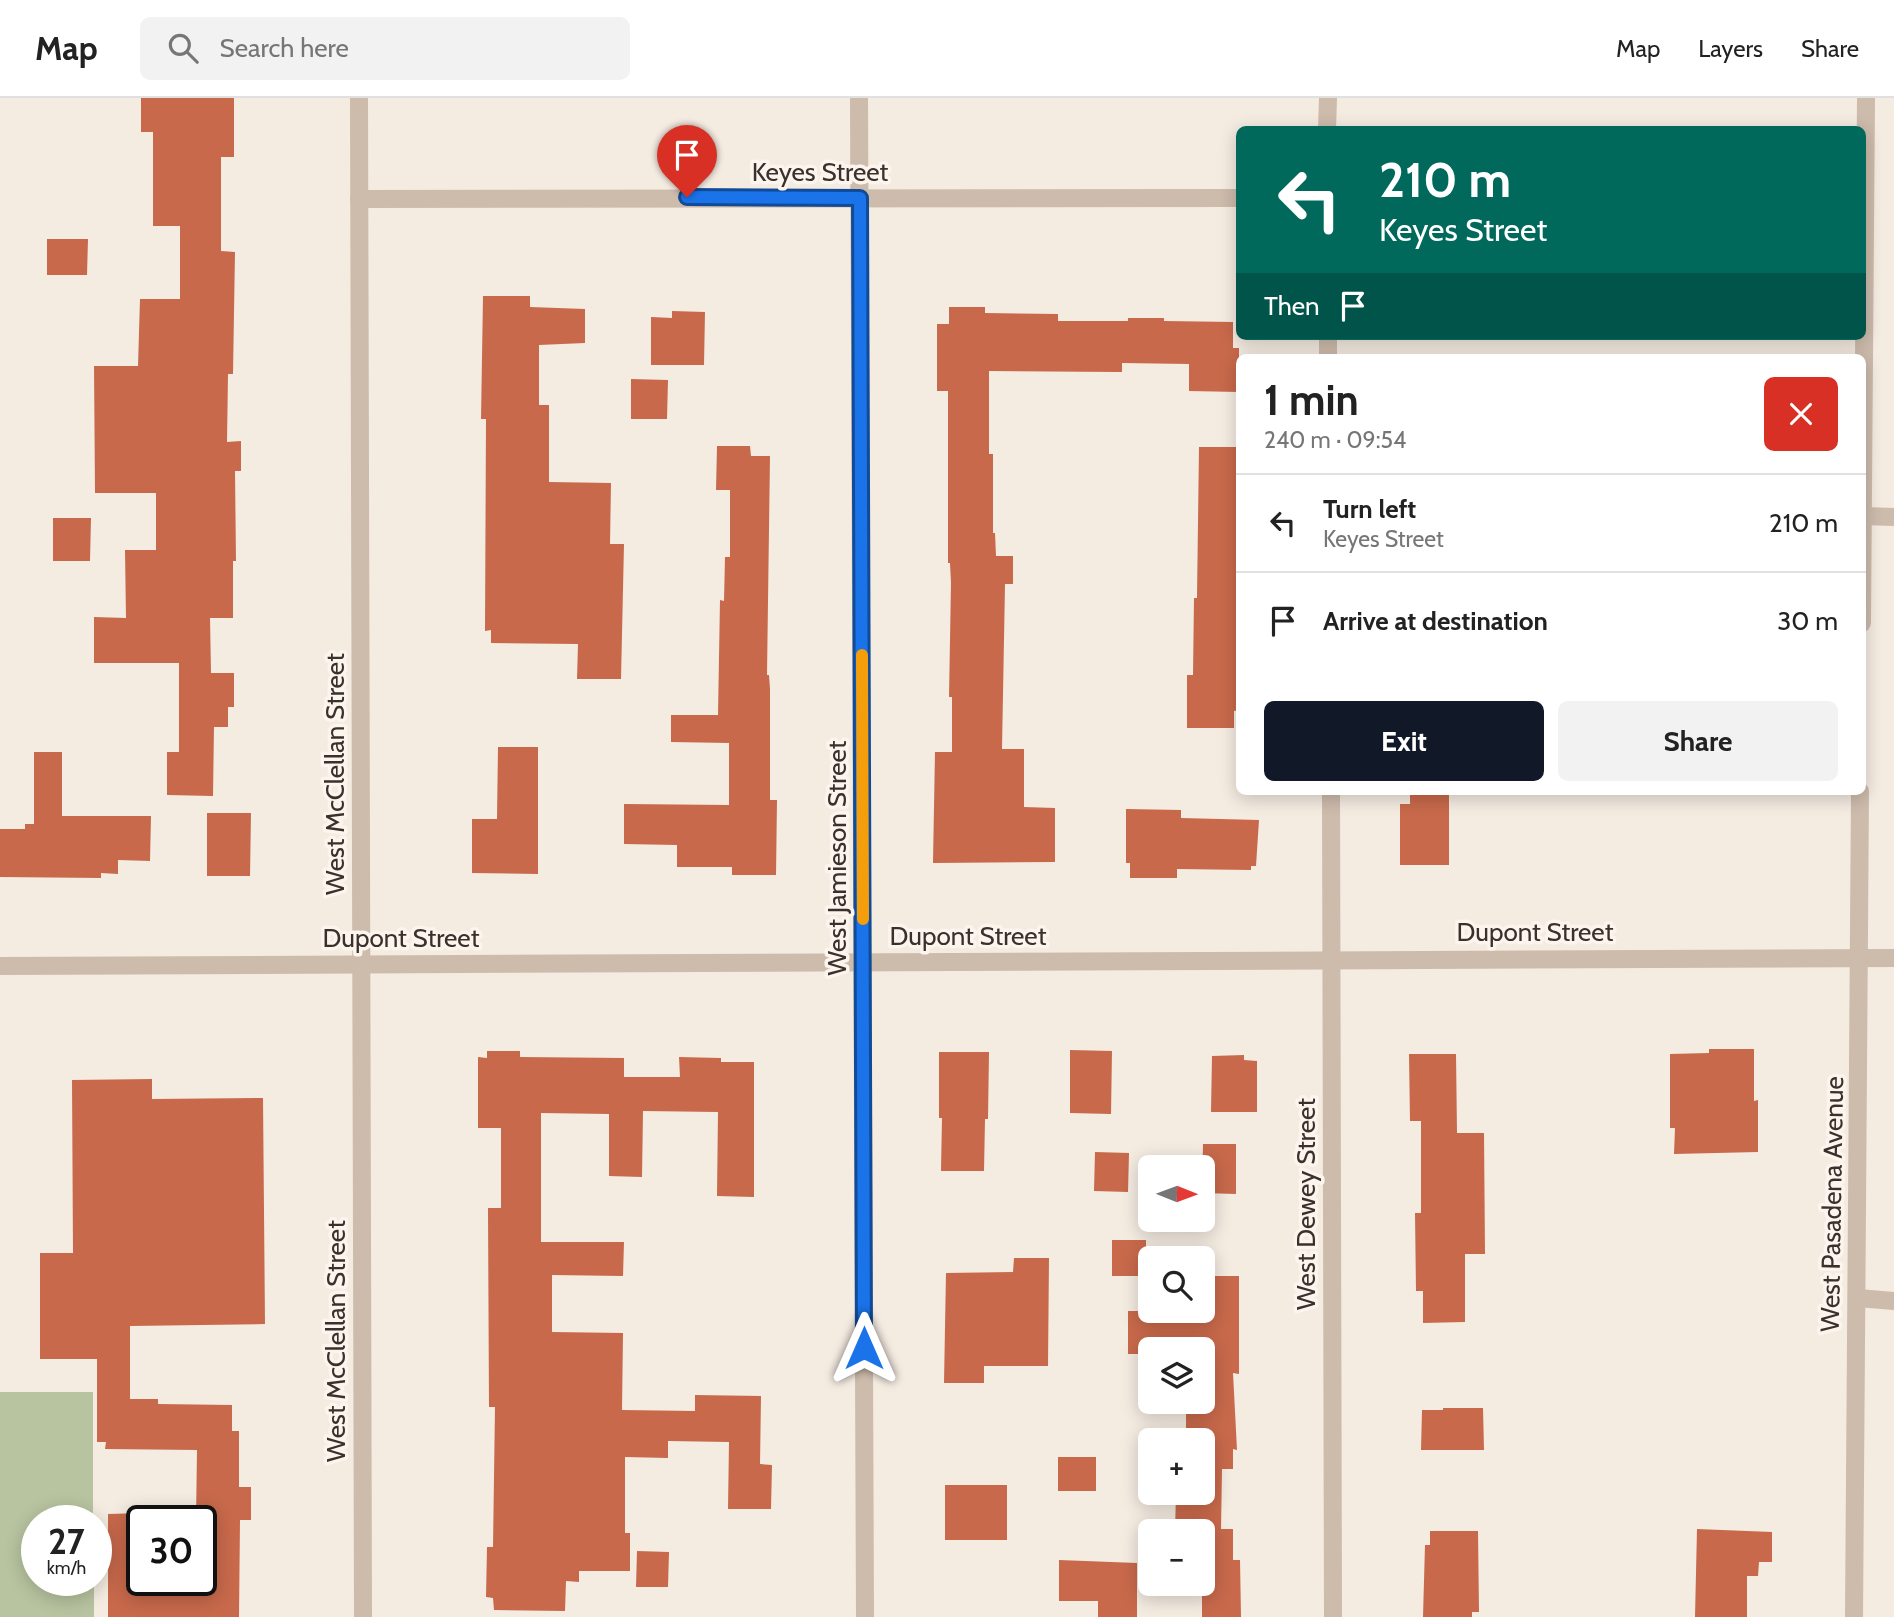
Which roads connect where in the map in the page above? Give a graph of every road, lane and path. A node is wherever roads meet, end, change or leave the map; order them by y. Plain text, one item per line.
1 (359, 98) edge
2 (859, 98) edge
3 (1328, 98) edge
4 (1866, 98) edge
5 (1327, 126) edge
6 (1865, 126) edge
7 (860, 198) junction
8 (1236, 198) edge
9 (359, 199) junction
10 (1866, 516) edge
11 (1894, 517) edge
12 (1331, 795) edge
13 (1860, 795) edge
14 (1860, 958) junction
15 (1894, 958) edge
16 (1331, 960) junction
17 (863, 963) junction
18 (361, 965) junction
19 (0, 966) edge
20 (1858, 1298) junction
21 (1894, 1301) edge
22 (363, 1617) edge
23 (865, 1617) edge
24 (1333, 1617) edge
25 (1854, 1617) edge

1 - 9 street, West McClellan Street
2 - 7 street, West Jamieson Street
3 - 5 street
4 - 6 street
7 - 8 street, Keyes Street
7 - 9 street, Keyes Street
7 - 17 street, West Jamieson Street
9 - 18 street, West McClellan Street
10 - 11 street
12 - 16 street, West Dewey Street
13 - 14 street, West Pasadena Avenue
14 - 15 street, Dupont Street
14 - 16 street, Dupont Street
14 - 20 street, West Pasadena Avenue
16 - 17 street, Dupont Street
16 - 24 street, West Dewey Street
17 - 18 street, Dupont Street
17 - 23 street, West Jamieson Street
18 - 19 street, Dupont Street
18 - 22 street, West McClellan Street
20 - 21 street
20 - 25 street, West Pasadena Avenue

